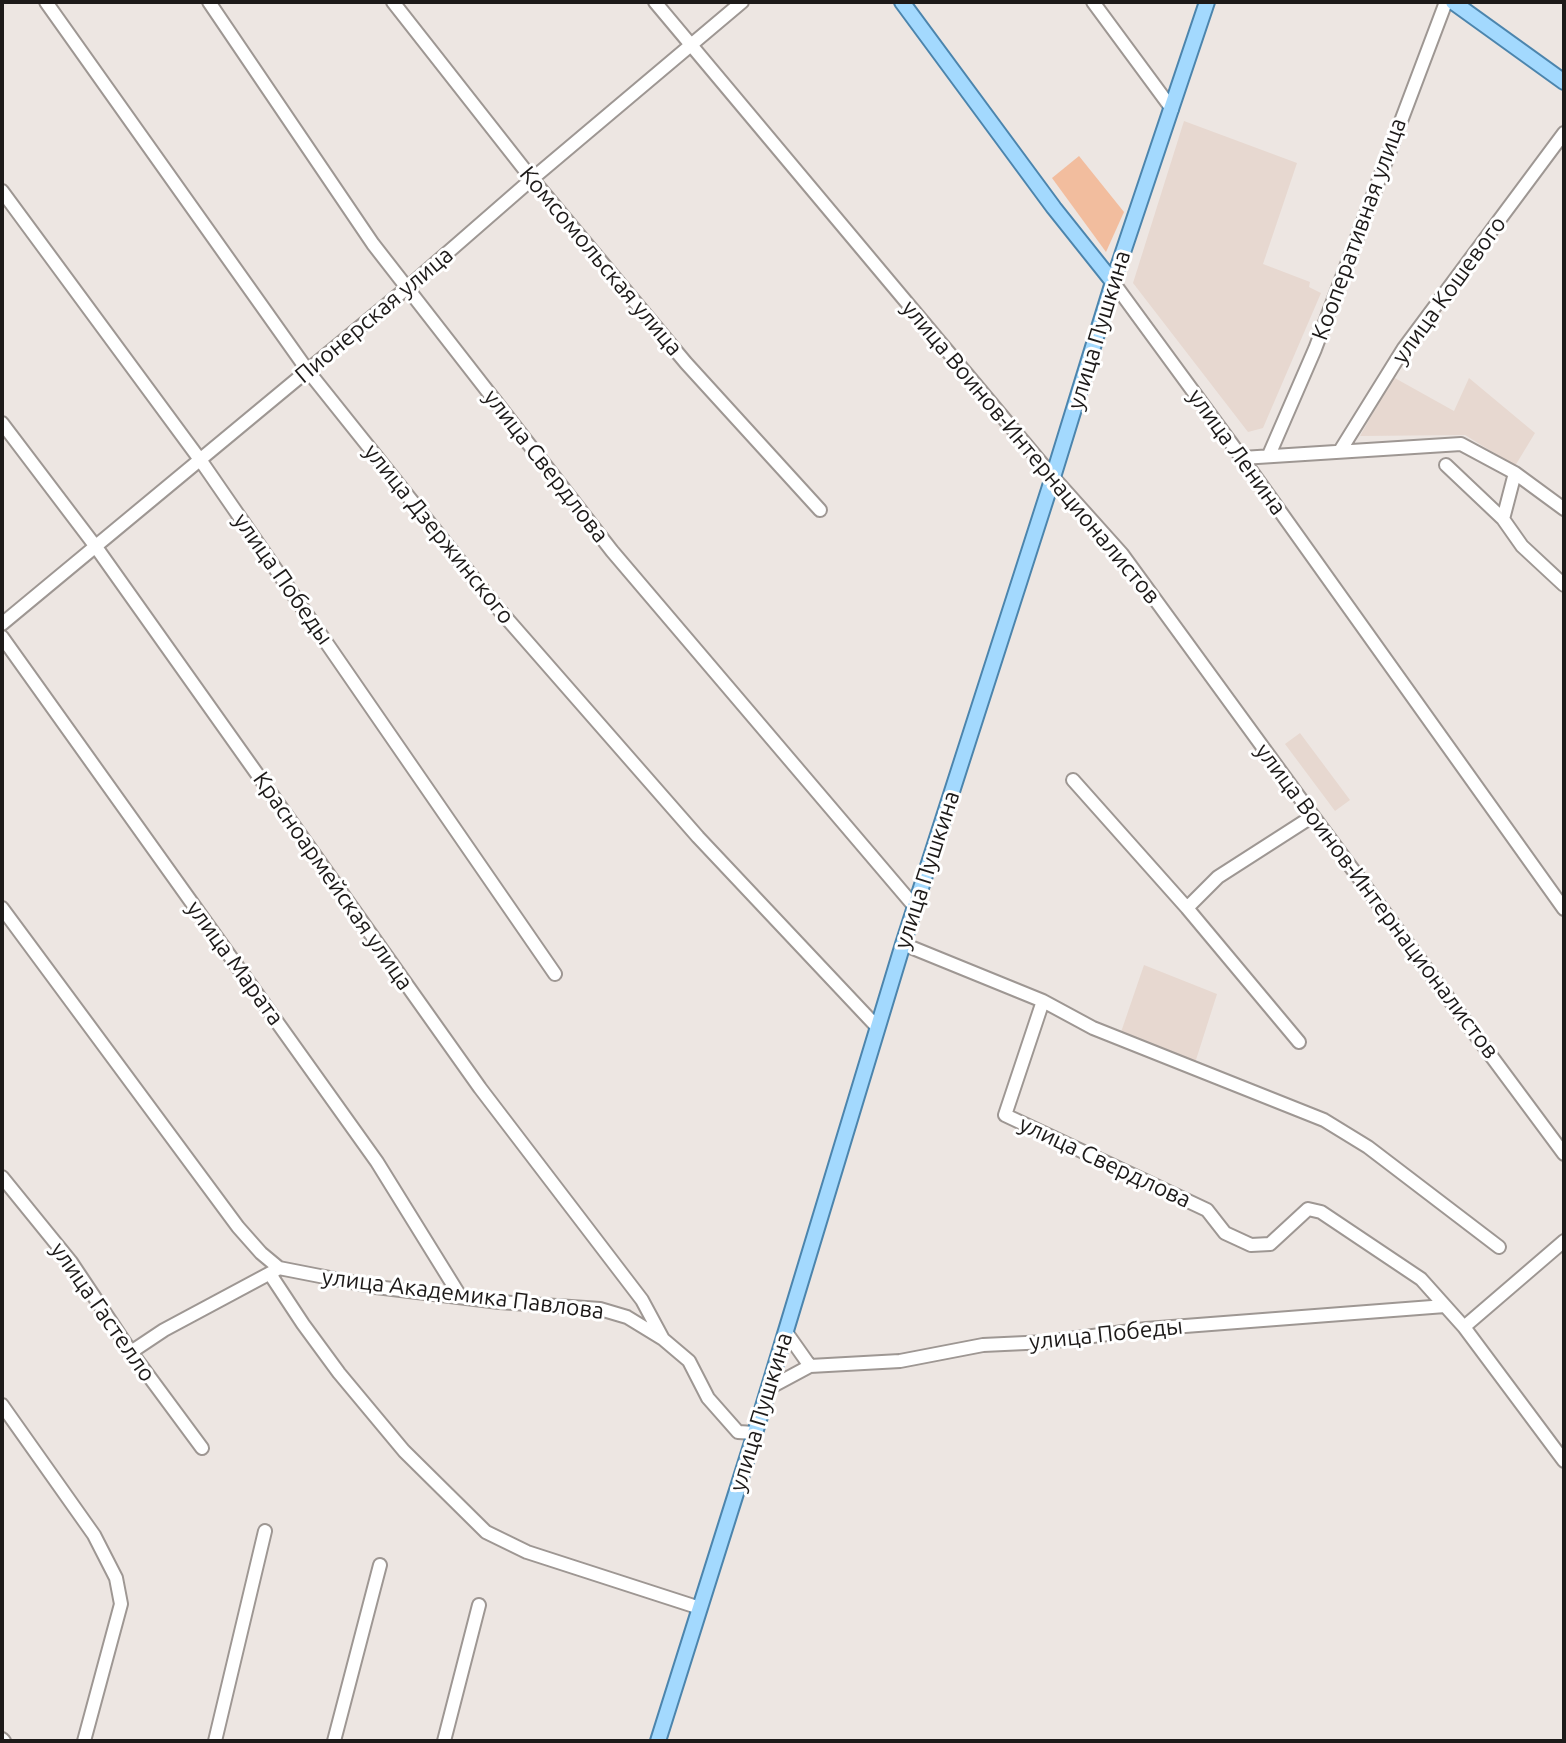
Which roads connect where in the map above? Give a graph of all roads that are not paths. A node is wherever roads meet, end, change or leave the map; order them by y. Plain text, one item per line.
1 (46, 2) edge
2 (209, 2) edge
3 (393, 2) edge
4 (655, 2) edge
5 (741, 2) edge
6 (902, 2) edge
7 (1093, 2) edge
8 (1207, 2) edge
9 (1446, 2) edge
10 (1453, 2) edge
11 (690, 44) junction
12 (1564, 82) edge
13 (1172, 108) junction
14 (1564, 133) edge
15 (532, 179) junction
16 (2, 191) edge
17 (1113, 282) junction
18 (407, 288) junction
19 (308, 372) junction
20 (2, 423) edge
21 (1340, 452) junction
22 (1269, 455) junction
23 (1241, 458) junction
24 (201, 461) junction
25 (1446, 466) dead end
26 (1515, 473) junction
27 (1053, 477) junction
28 (1564, 509) edge
29 (820, 510) dead end
30 (1503, 519) junction
31 (96, 547) junction
32 (1564, 585) edge
33 (2, 624) edge
34 (2, 637) edge
35 (1073, 780) dead end
36 (1313, 816) junction
37 (915, 907) junction
38 (2, 908) edge
39 (1186, 908) junction
40 (1564, 909) edge
41 (903, 944) junction
42 (555, 974) dead end
43 (1042, 1002) junction
44 (878, 1028) junction
45 (1299, 1042) dead end
46 (1564, 1154) edge
47 (2, 1177) edge
48 (1564, 1241) edge
49 (1499, 1247) dead end
50 (275, 1271) junction
51 (460, 1296) junction
52 (1445, 1306) junction
53 (1464, 1327) junction
54 (786, 1332) junction
55 (663, 1339) junction
56 (131, 1352) junction
57 (810, 1366) junction
58 (769, 1388) junction
59 (2, 1405) edge
60 (755, 1433) junction
61 (202, 1448) dead end
62 (1564, 1461) edge
63 (265, 1531) dead end
64 (380, 1565) dead end
65 (479, 1605) dead end
66 (700, 1608) junction
67 (84, 1741) edge
68 (215, 1741) edge
69 (334, 1741) edge
70 (444, 1741) edge
71 (658, 1741) edge

1 - 19 street, улица Дзержинского
2 - 18 street, улица Свердлова
3 - 15 street, Комсомольская улица
4 - 11 street, улица Воинов-Интернационалистов
5 - 11 street, Пионерская улица
6 - 17 main road, улица Ленина
7 - 13 street
8 - 13 main road, улица Пушкина
9 - 22 street, Кооперативная улица
10 - 12 main road
11 - 15 street, Пионерская улица
11 - 27 street, улица Воинов-Интернационалистов
13 - 17 main road, улица Пушкина
14 - 21 street, улица Кошевого
15 - 18 street, Пионерская улица
15 - 29 street, Комсомольская улица
16 - 24 street, улица Победы
17 - 23 street, улица Ленина
17 - 27 main road, улица Пушкина
18 - 19 street, Пионерская улица
18 - 37 street, улица Свердлова
19 - 24 street, Пионерская улица
19 - 44 street, улица Дзержинского
20 - 31 street, Красноармейская улица
21 - 22 street
21 - 26 street
22 - 23 street
23 - 40 street, улица Ленина
24 - 31 street, Пионерская улица
24 - 42 street, улица Победы
25 - 30 street
26 - 28 street
26 - 30 street
27 - 36 street, улица Воинов-Интернационалистов
27 - 37 main road, улица Пушкина
30 - 32 street
31 - 33 street, Пионерская улица
31 - 55 street, Красноармейская улица
34 - 51 street, улица Марата
35 - 39 street
36 - 39 street
36 - 46 street, улица Воинов-Интернационалистов
37 - 41 main road, улица Пушкина
38 - 50 street
39 - 45 street
41 - 43 street
41 - 44 main road, улица Пушкина
43 - 49 street
43 - 52 street, улица Свердлова
44 - 54 main road, улица Пушкина
47 - 56 street, улица Гастелло
48 - 53 street
50 - 51 street, улица Академика Павлова
50 - 56 street
50 - 66 street
51 - 55 street, улица Академика Павлова
52 - 53 street, улица Свердлова
52 - 57 street, улица Победы
53 - 62 street, улица Свердлова
54 - 57 street
54 - 58 main road, улица Пушкина
55 - 60 street, улица Академика Павлова
56 - 61 street, улица Гастелло
57 - 58 street
58 - 60 main road, улица Пушкина
59 - 67 street
60 - 66 main road, улица Пушкина
63 - 68 street
64 - 69 street
65 - 70 street
66 - 71 main road, улица Пушкина

